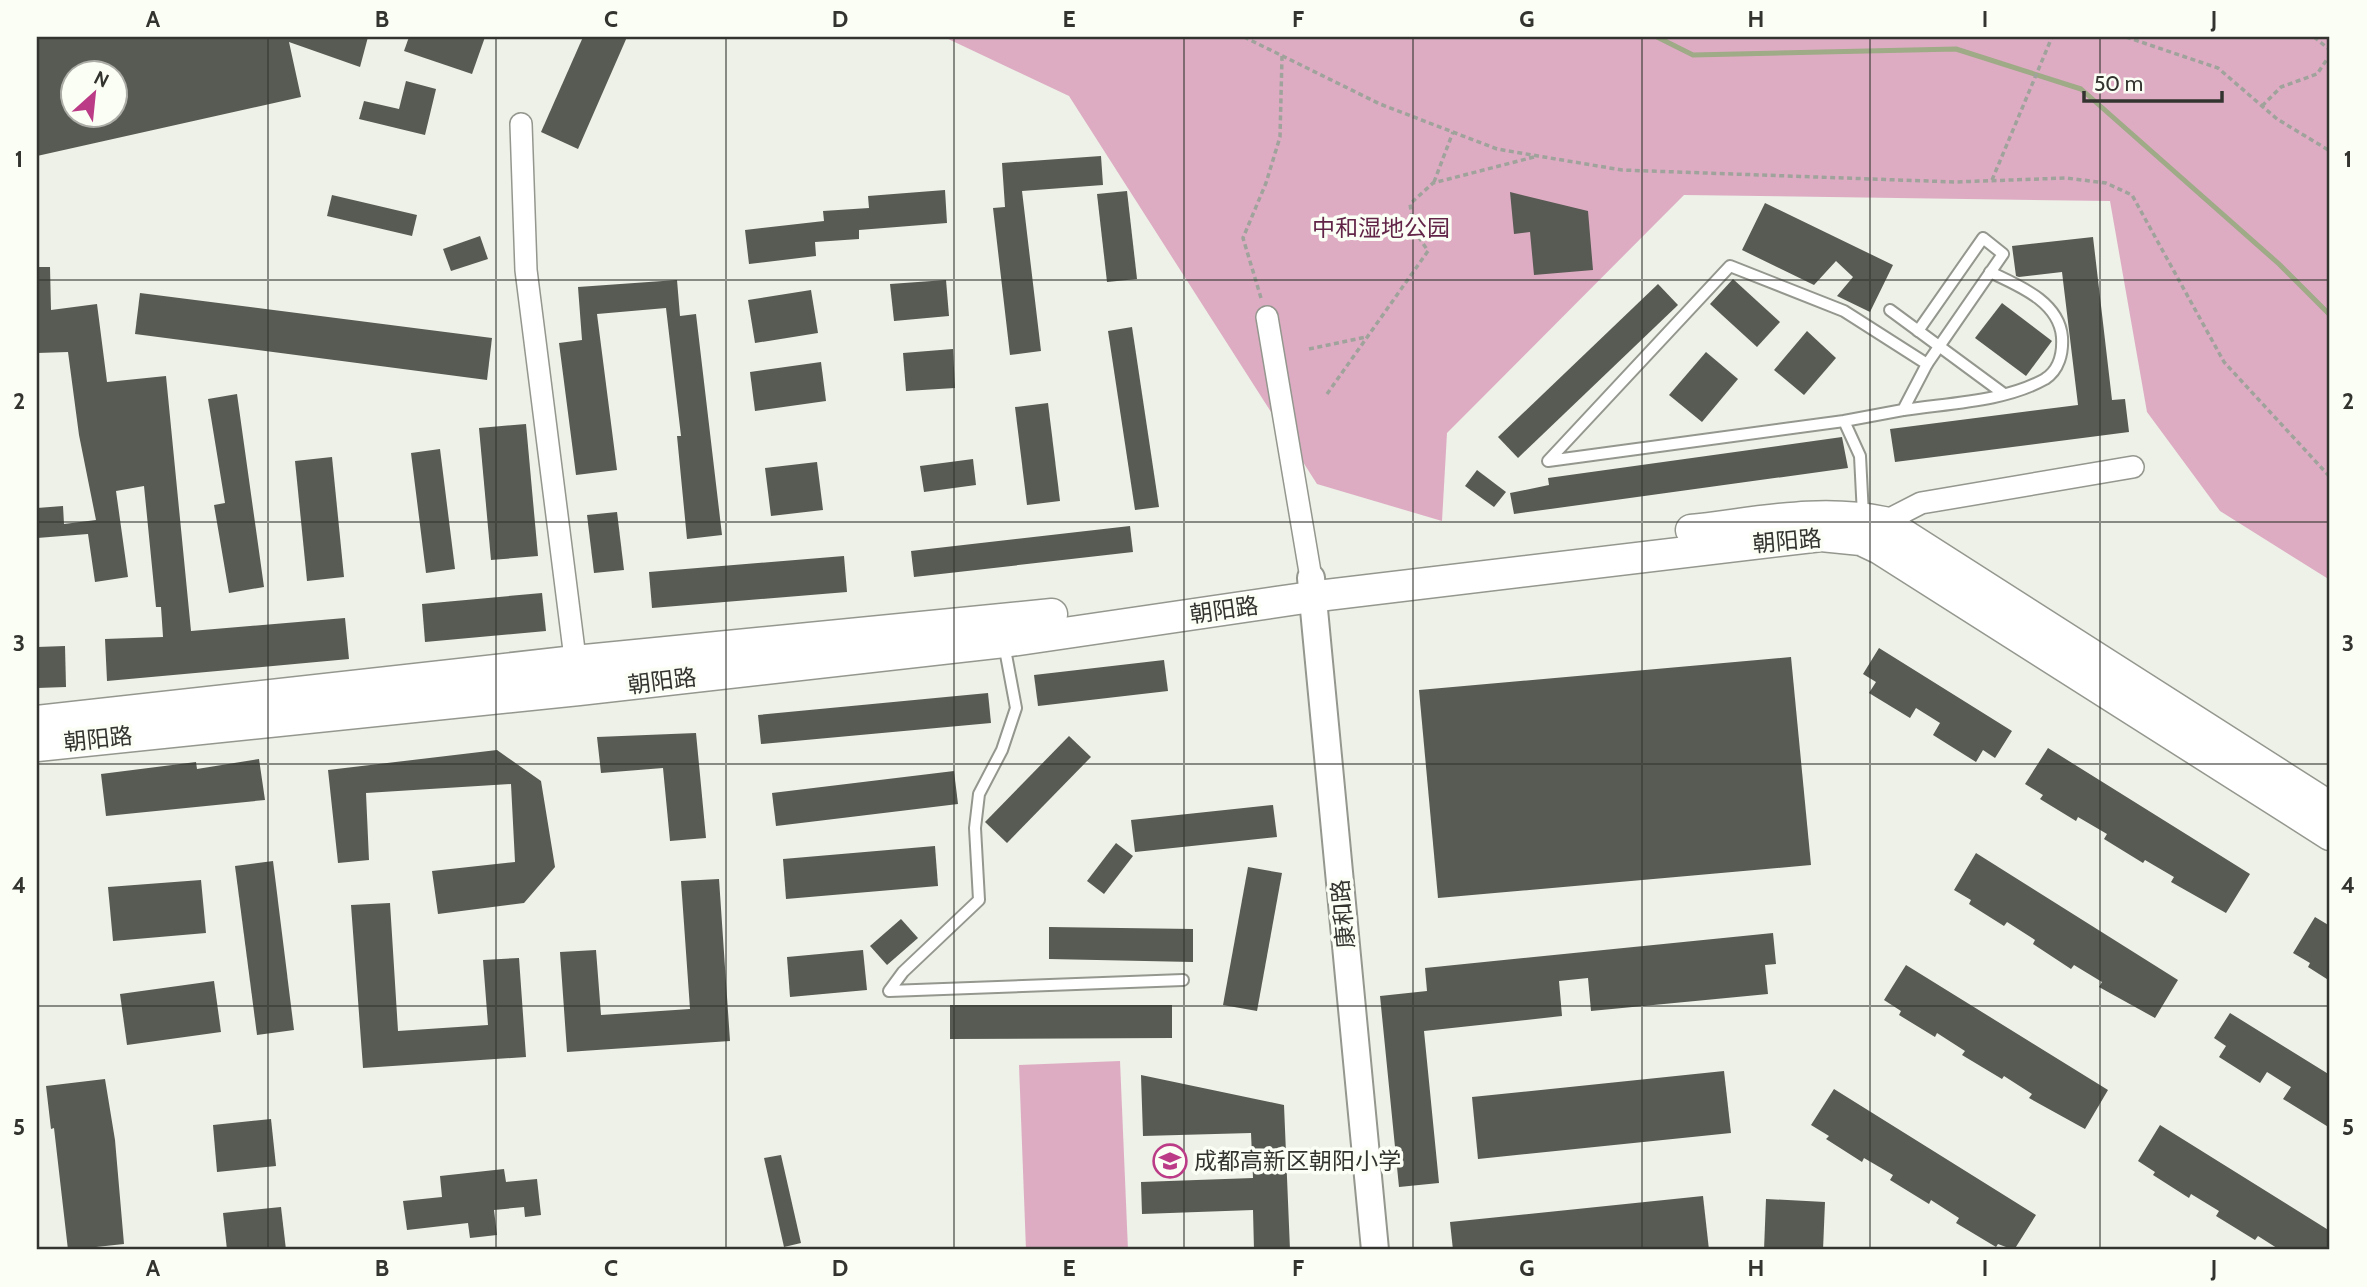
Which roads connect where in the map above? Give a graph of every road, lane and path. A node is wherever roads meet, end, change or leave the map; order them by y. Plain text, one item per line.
1 (1244, 37) edge
2 (2052, 37) edge
3 (2126, 37) edge
4 (2314, 37) edge
5 (2330, 53) edge
6 (1283, 56) junction
7 (2262, 106) junction
8 (521, 124) dead end
9 (1453, 132) junction
10 (2330, 151) edge
11 (1538, 156) junction
12 (1992, 181) junction
13 (1433, 183) junction
14 (1990, 272) junction
15 (1890, 310) dead end
16 (1267, 317) joint
17 (1918, 331) junction
18 (1368, 337) junction
19 (1939, 346) junction
20 (1309, 349) dead end
21 (1927, 364) junction
22 (1327, 394) dead end
23 (2004, 394) junction
24 (1903, 410) junction
25 (1844, 421) junction
26 (2133, 467) dead end
27 (2330, 477) edge
28 (1874, 520) junction
29 (1312, 587) junction
30 (1004, 642) junction
31 (577, 676) junction
32 (37, 721) edge
33 (37, 746) edge
34 (2330, 807) edge
35 (2330, 835) edge
36 (1183, 980) dead end
37 (1375, 1250) edge

1 - 6 path
2 - 12 path
3 - 7 path
4 - 5 path
5 - 7 path
6 - 9 path
6 - 16 path
7 - 10 path
8 - 31 street
9 - 11 path
9 - 13 path
11 - 12 path
11 - 13 path
12 - 27 path
13 - 18 path
14 - 17 lane
14 - 19 lane
14 - 23 lane
15 - 17 lane
16 - 29 street
17 - 19 lane
18 - 20 path
18 - 22 path
19 - 21 lane
19 - 23 lane
21 - 24 lane
21 - 25 lane
23 - 24 lane
24 - 25 lane
25 - 28 lane
26 - 28 street
28 - 29 main road, 朝阳路
28 - 34 main road
29 - 30 main road, 朝阳路
29 - 31 main road, 朝阳路
29 - 35 main road, 朝阳路
29 - 37 street, 康和路
30 - 31 main road, 朝阳路
30 - 36 lane
31 - 32 main road, 朝阳路
31 - 33 main road, 朝阳路

